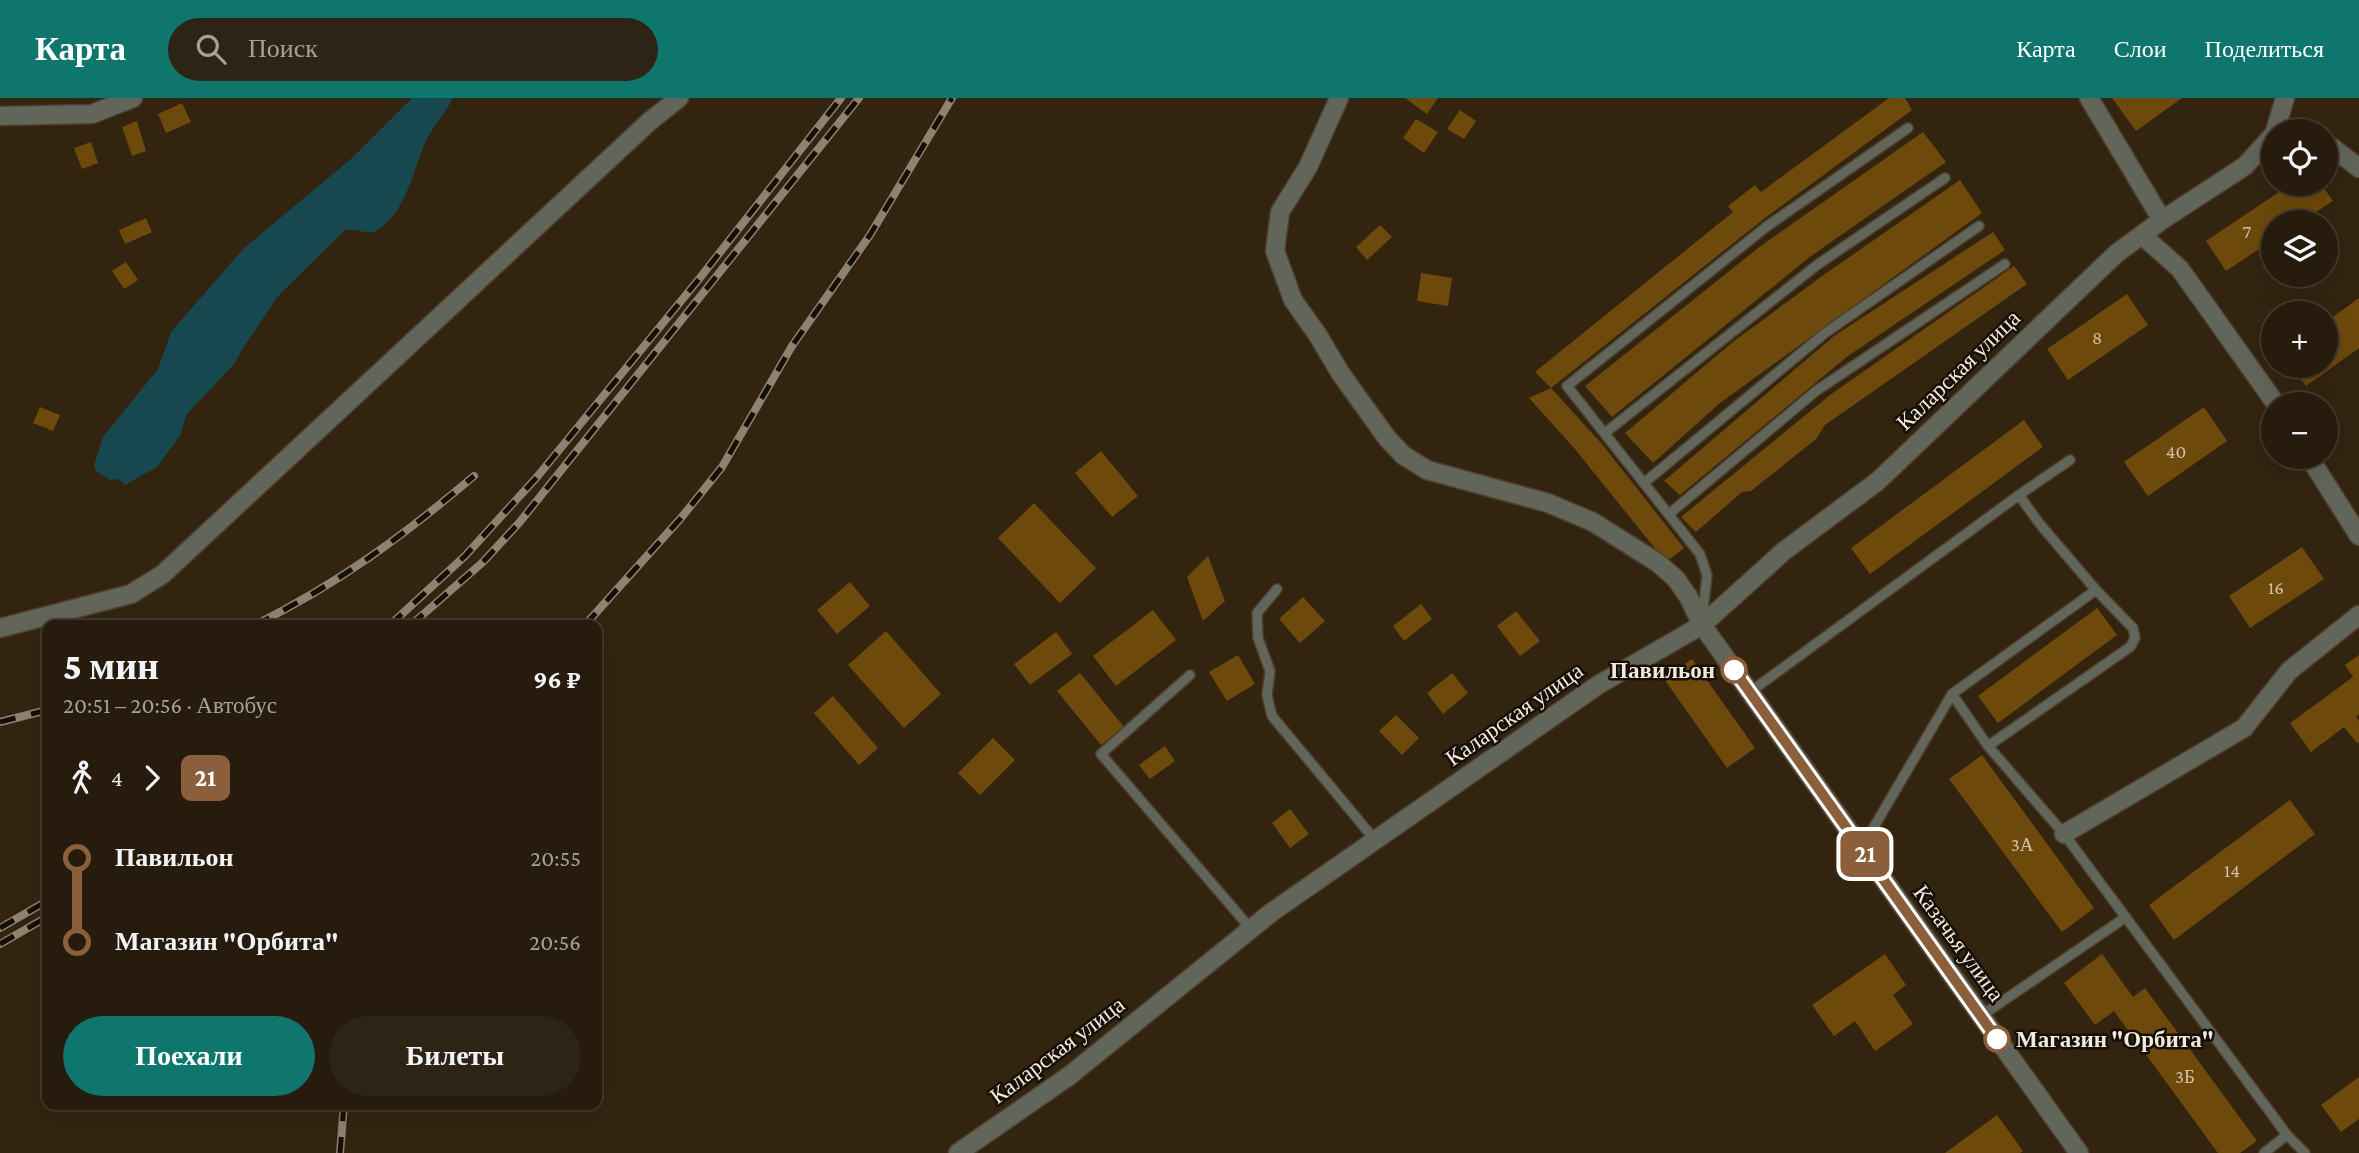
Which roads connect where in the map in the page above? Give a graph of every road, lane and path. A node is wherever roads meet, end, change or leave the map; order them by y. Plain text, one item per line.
1 (132, 98) edge
2 (679, 98) edge
3 (1339, 98) edge
4 (2089, 98) edge
5 (2285, 98) edge
6 (0, 116) edge
7 (2278, 119) edge
8 (1908, 128) dead end
9 (2261, 148) edge
10 (2338, 154) edge
11 (2359, 169) edge
12 (1945, 178) dead end
13 (2162, 220) junction
14 (1979, 226) dead end
15 (2142, 235) junction
16 (2005, 264) dead end
17 (2267, 392) edge
18 (1605, 433) junction
19 (2070, 460) dead end
20 (2317, 469) edge
21 (1644, 483) junction
22 (2019, 495) junction
23 (1669, 514) junction
24 (2359, 536) edge
25 (1277, 589) dead end
26 (2096, 590) junction
27 (2359, 615) edge
28 (1702, 625) junction
29 (0, 628) edge
30 (1190, 675) dead end
31 (1750, 692) junction
32 (1952, 694) junction
33 (1988, 746) junction
34 (2064, 834) junction
35 (1375, 840) junction
36 (1861, 849) junction
37 (2126, 917) junction
38 (1251, 929) junction
39 (1981, 1016) junction
40 (2287, 1135) junction
41 (958, 1153) edge
42 (2079, 1153) edge
43 (2264, 1153) edge
44 (2305, 1153) edge

1 - 6 street
2 - 29 street
3 - 28 street, Казачья улица
4 - 13 street
5 - 7 street, Каларская улица
8 - 18 lane
9 - 13 street, Каларская улица
10 - 11 street
12 - 18 lane
13 - 15 street, Каларская улица
14 - 21 lane
15 - 17 street
15 - 28 street, Каларская улица
16 - 23 lane
18 - 21 lane
19 - 22 lane
20 - 24 street
21 - 23 lane
22 - 26 lane
22 - 31 lane
23 - 28 lane
25 - 35 lane
26 - 32 lane
26 - 33 lane
27 - 34 street
28 - 31 street, Казачья улица
28 - 35 street, Каларская улица
30 - 38 lane
31 - 36 street, Казачья улица
32 - 33 lane
32 - 36 lane
33 - 34 lane
34 - 37 lane
35 - 38 street, Каларская улица
36 - 39 street, Казачья улица
37 - 39 lane
37 - 40 lane
38 - 41 street, Каларская улица
39 - 42 street, Казачья улица
40 - 43 lane
40 - 44 lane

